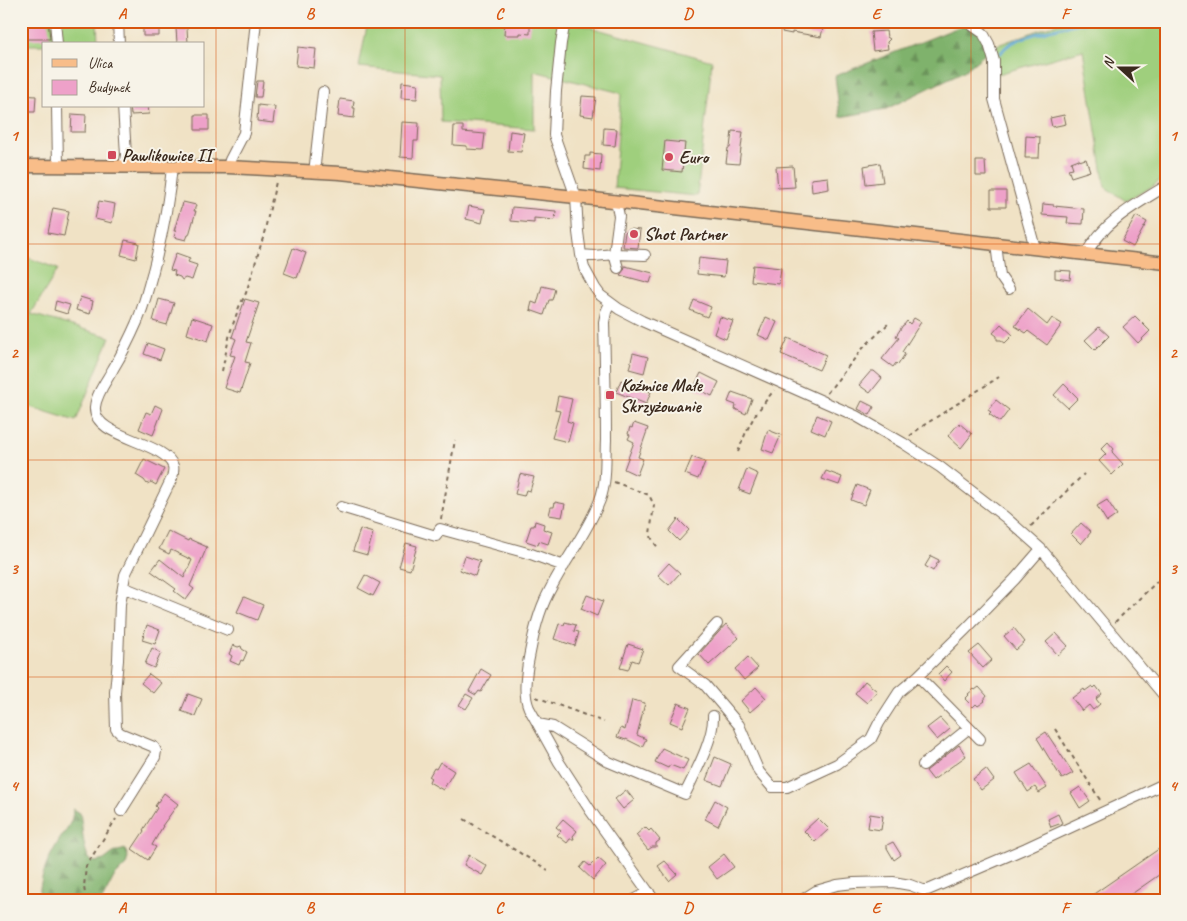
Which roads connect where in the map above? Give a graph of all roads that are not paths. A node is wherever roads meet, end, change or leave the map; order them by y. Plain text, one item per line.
1 (55, 21) edge
2 (118, 21) edge
3 (256, 21) edge
4 (565, 21) edge
5 (966, 21) edge
6 (57, 42) edge
7 (119, 42) edge
8 (323, 92) dead end
9 (58, 108) edge
10 (123, 108) edge
11 (21, 166) edge
12 (58, 166) junction
13 (172, 166) junction
14 (124, 167) junction
15 (228, 167) junction
16 (316, 171) junction
17 (1166, 186) edge
18 (576, 198) junction
19 (616, 202) junction
20 (996, 244) junction
21 (1034, 248) junction
22 (614, 254) junction
23 (581, 255) junction
24 (1084, 255) junction
25 (645, 256) dead end
26 (1166, 263) edge
27 (618, 268) dead end
28 (1009, 289) dead end
29 (610, 303) junction
30 (341, 507) dead end
31 (1041, 549) junction
32 (564, 566) junction
33 (123, 586) junction
34 (717, 624) dead end
35 (228, 630) dead end
36 (918, 676) junction
37 (1166, 698) edge
38 (713, 716) dead end
39 (538, 724) junction
40 (969, 728) junction
41 (980, 739) dead end
42 (923, 765) dead end
43 (1166, 783) edge
44 (121, 811) road end
45 (651, 896) edge
46 (634, 900) edge
47 (802, 900) edge

1 - 6 street
2 - 7 street
3 - 15 street
4 - 18 street
5 - 21 street
8 - 16 street
9 - 12 street
10 - 14 street
11 - 12 main road
12 - 14 main road
13 - 14 main road
13 - 15 main road
13 - 33 street
15 - 16 main road
16 - 18 main road
17 - 24 street
18 - 19 main road
18 - 23 street
19 - 20 main road
19 - 22 street
20 - 21 main road
20 - 28 street
21 - 24 main road
22 - 23 street
22 - 25 street
22 - 27 street
23 - 29 street
24 - 26 main road
29 - 31 street
29 - 32 street
30 - 32 street
31 - 36 street
31 - 37 street
32 - 39 street
33 - 35 street
33 - 44 street
34 - 36 street
36 - 40 street
38 - 39 street
39 - 45 street
40 - 41 street
40 - 42 street
43 - 47 street
45 - 46 street

